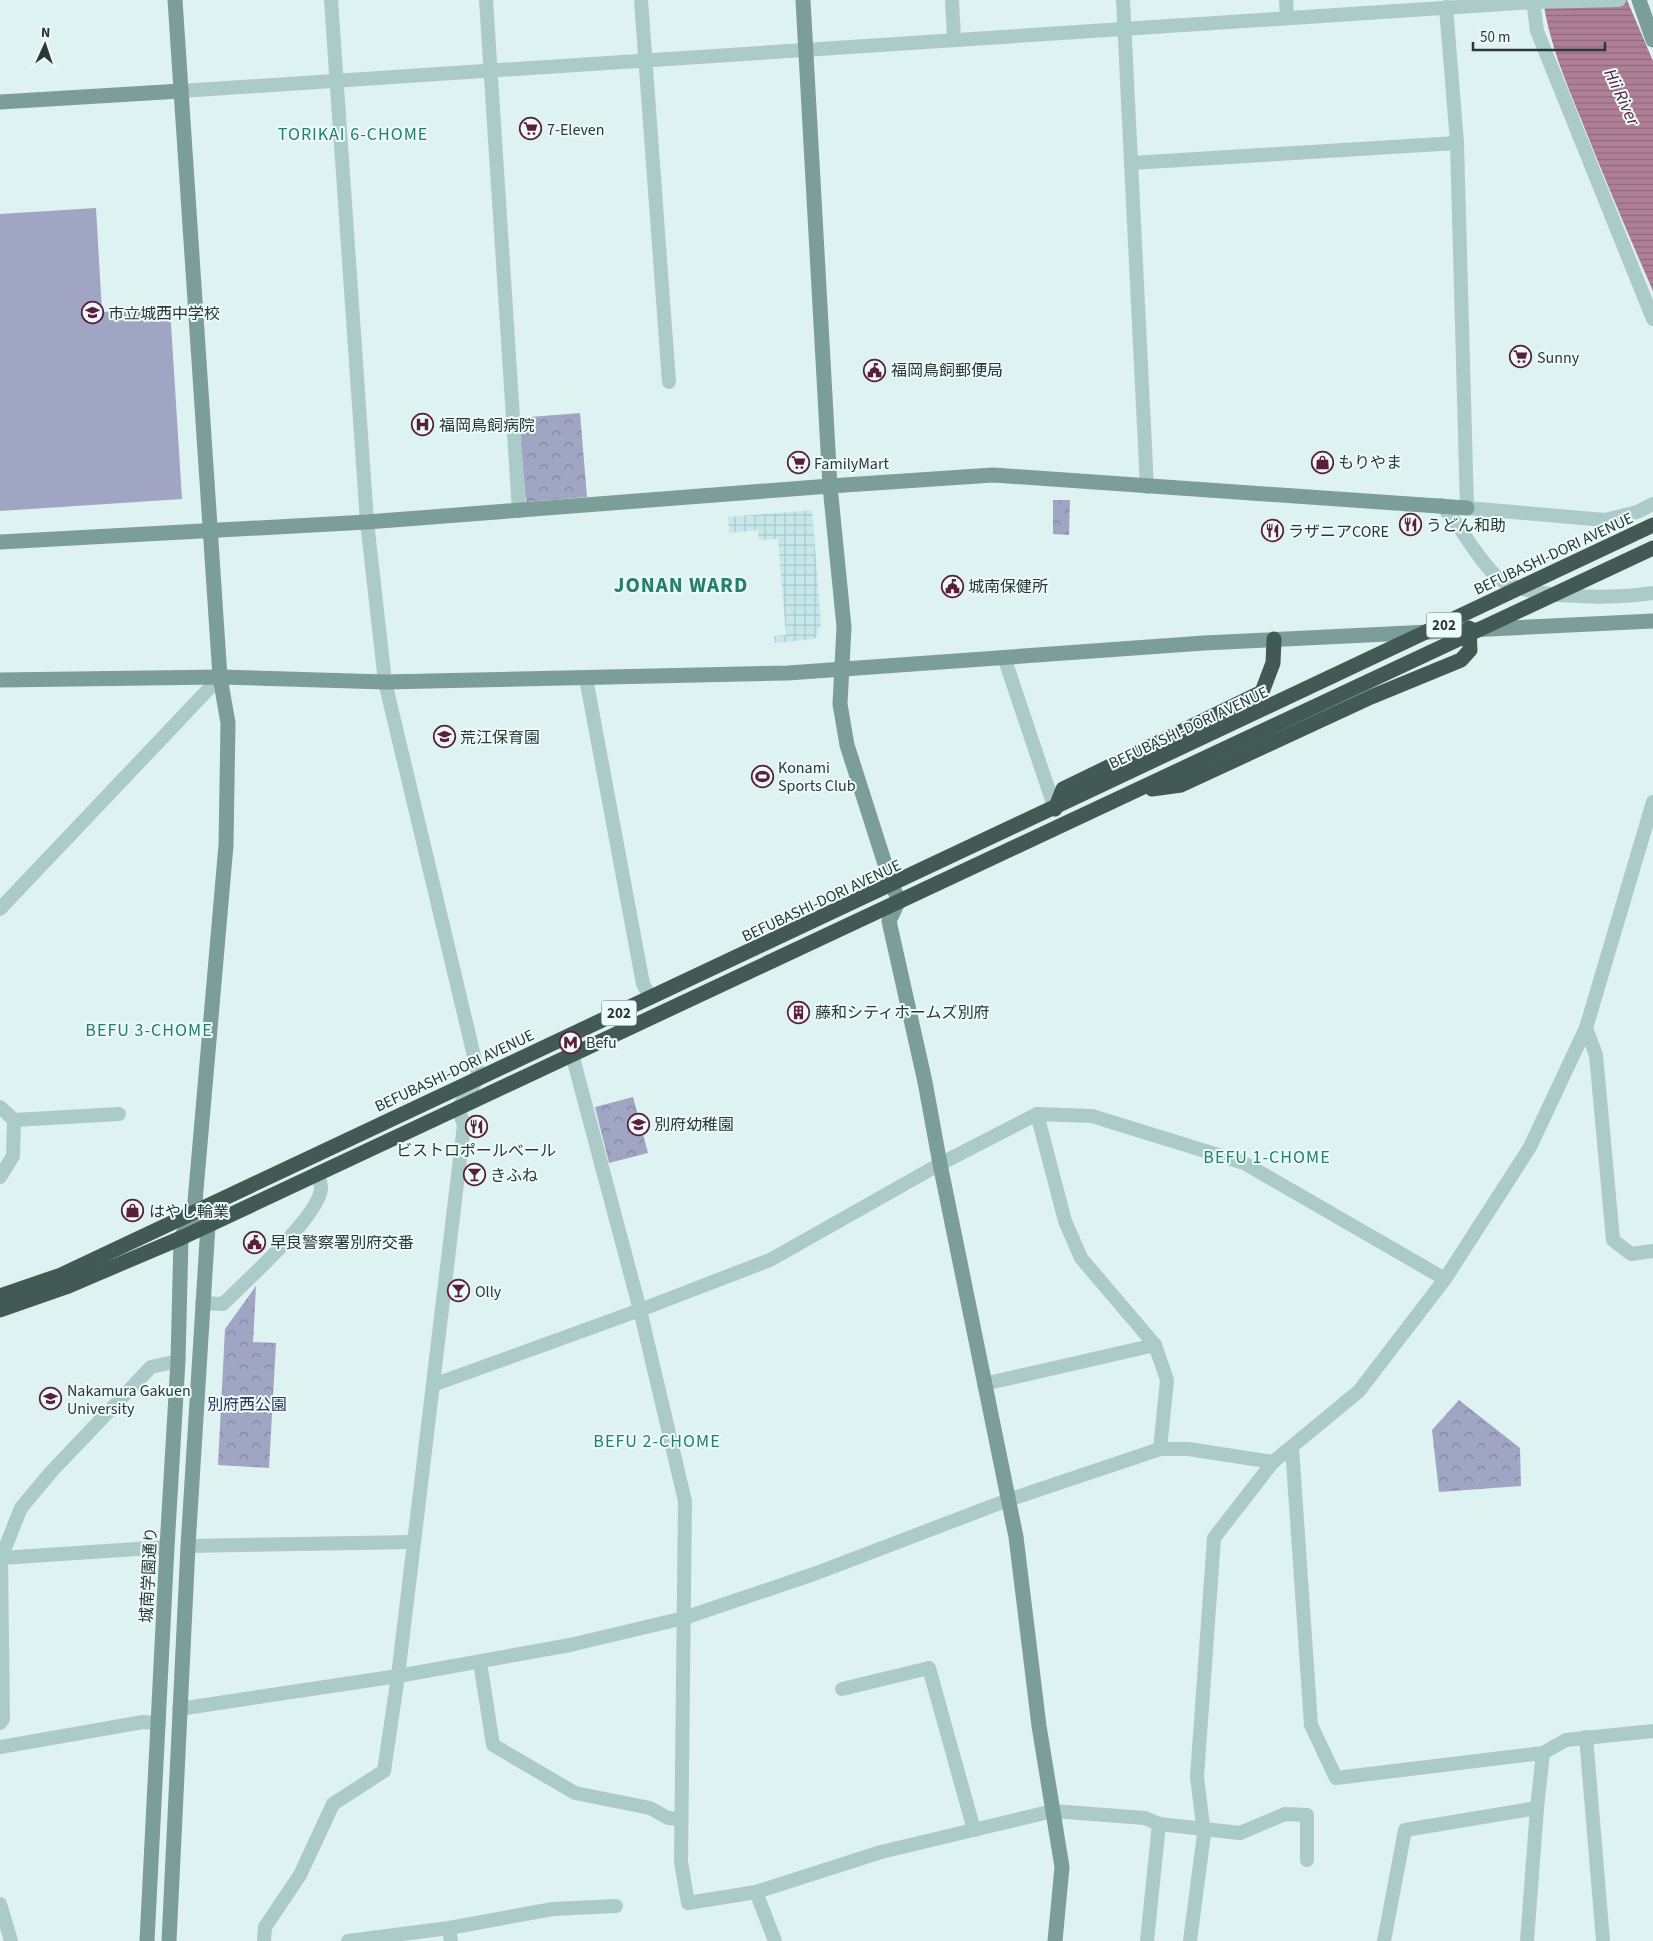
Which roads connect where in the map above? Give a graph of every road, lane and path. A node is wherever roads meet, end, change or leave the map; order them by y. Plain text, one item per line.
1 (175, 0) edge
2 (331, 0) edge
3 (486, 0) edge
4 (641, 0) edge
5 (803, 0) edge
6 (952, 0) edge
7 (1123, 0) edge
8 (1286, 0) edge
9 (1619, 0) edge
10 (1638, 0) edge
11 (1536, 1) edge
12 (1446, 7) junction
13 (1288, 18) junction
14 (1125, 29) junction
15 (954, 39) junction
16 (1653, 40) edge
17 (807, 50) junction
18 (645, 59) junction
19 (490, 70) junction
20 (336, 80) junction
21 (181, 91) junction
22 (0, 102) edge
23 (1457, 143) junction
24 (1132, 163) junction
25 (1653, 319) edge
26 (669, 382) dead end
27 (830, 486) junction
28 (1147, 487) junction
29 (1653, 504) edge
30 (1441, 506) junction
31 (1467, 508) junction
32 (519, 511) junction
33 (368, 522) junction
34 (1653, 525) edge
35 (210, 530) junction
36 (0, 542) edge
37 (1653, 548) edge
38 (1653, 593) edge
39 (1653, 621) edge
40 (1469, 628) junction
41 (1274, 639) junction
42 (1004, 657) junction
43 (842, 669) junction
44 (220, 677) junction
45 (586, 678) junction
46 (0, 680) edge
47 (386, 682) junction
48 (1139, 790) junction
49 (1653, 802) edge
50 (1055, 809) junction
51 (892, 886) junction
52 (899, 900) junction
53 (0, 909) edge
54 (651, 998) junction
55 (1586, 1028) junction
56 (572, 1054) junction
57 (479, 1077) junction
58 (0, 1107) edge
59 (458, 1108) junction
60 (118, 1114) dead end
61 (1037, 1114) junction
62 (14, 1120) junction
63 (940, 1164) junction
64 (318, 1173) junction
65 (0, 1177) edge
66 (194, 1213) junction
67 (208, 1224) junction
68 (182, 1238) junction
69 (1653, 1251) edge
70 (1445, 1279) junction
71 (0, 1296) edge
72 (202, 1303) junction
73 (0, 1310) edge
74 (640, 1310) junction
75 (1155, 1345) junction
76 (178, 1361) junction
77 (984, 1384) junction
78 (432, 1385) junction
79 (1292, 1447) junction
80 (1160, 1450) junction
81 (1273, 1462) junction
82 (1008, 1500) junction
83 (413, 1542) junction
84 (188, 1546) junction
85 (166, 1547) junction
86 (1, 1558) junction
87 (684, 1618) junction
88 (480, 1662) junction
89 (398, 1676) junction
90 (842, 1689) dead end
91 (180, 1709) junction
92 (0, 1723) edge
93 (159, 1723) junction
94 (1653, 1731) edge
95 (1586, 1736) junction
96 (0, 1747) edge
97 (1543, 1753) junction
98 (1537, 1808) junction
99 (1053, 1811) junction
100 (681, 1819) junction
101 (1159, 1824) junction
102 (1204, 1827) junction
103 (974, 1830) junction
104 (1307, 1860) dead end
105 (756, 1892) junction
106 (0, 1904) edge
107 (616, 1906) dead end
108 (450, 1935) edge
109 (11, 1941) edge
110 (147, 1941) edge
111 (169, 1941) edge
112 (264, 1941) edge
113 (348, 1941) edge
114 (775, 1941) edge
115 (1055, 1941) edge
116 (1147, 1941) edge
117 (1190, 1941) edge
118 (1384, 1941) edge
119 (1527, 1941) edge
120 (1603, 1941) edge

1 - 21 street
2 - 20 street
3 - 19 street
4 - 18 street
5 - 17 street
6 - 15 street
7 - 14 street
8 - 13 street
9 - 11 street
10 - 16 street
11 - 12 street
11 - 25 street
12 - 13 street
12 - 23 street
13 - 14 street
14 - 15 street
14 - 24 street
15 - 17 street
17 - 18 street
17 - 27 street
18 - 19 street
18 - 26 street
19 - 20 street
19 - 32 street
20 - 21 street
20 - 33 street
21 - 22 street
21 - 35 street
23 - 24 street
23 - 31 street
24 - 28 street
27 - 28 street
27 - 32 street
27 - 43 street
28 - 30 street
29 - 31 street
30 - 31 street
30 - 38 street
32 - 33 street
33 - 35 street
33 - 47 street
34 - 50 highway, BEFUBASHI-DORI AVENUE / 202
35 - 36 street
35 - 44 street
37 - 48 highway, BEFUBASHI-DORI AVENUE / 202
39 - 40 street
40 - 41 street
40 - 48 highway
41 - 42 street
41 - 50 highway
42 - 43 street
42 - 50 street
43 - 45 street
43 - 51 street
44 - 46 street
44 - 47 street
44 - 53 street
44 - 66 street
45 - 47 street
45 - 54 street
47 - 57 street
48 - 52 highway, BEFUBASHI-DORI AVENUE / 202
49 - 55 street
50 - 51 highway, BEFUBASHI-DORI AVENUE / 202
51 - 52 street
51 - 54 highway, BEFUBASHI-DORI AVENUE / 202
52 - 56 highway, BEFUBASHI-DORI AVENUE / 202
52 - 63 street
54 - 57 highway, BEFUBASHI-DORI AVENUE / 202
55 - 69 street
55 - 70 street
56 - 59 highway, BEFUBASHI-DORI AVENUE / 202
56 - 74 street
57 - 59 street
57 - 66 highway, BEFUBASHI-DORI AVENUE / 202
58 - 62 street
59 - 64 highway, BEFUBASHI-DORI AVENUE / 202
59 - 78 street
60 - 62 street
61 - 63 street
61 - 70 street
61 - 75 street
62 - 65 street
63 - 74 street
63 - 77 street
64 - 67 highway, BEFUBASHI-DORI AVENUE / 202
64 - 72 street
66 - 67 street
66 - 68 street, 城南学園通り
66 - 71 highway, BEFUBASHI-DORI AVENUE / 202
67 - 68 highway, BEFUBASHI-DORI AVENUE / 202
67 - 72 street
68 - 73 highway, BEFUBASHI-DORI AVENUE / 202
68 - 76 street, 城南学園通り
70 - 79 street
72 - 84 street
74 - 78 street
74 - 87 street
75 - 77 street
75 - 80 street
76 - 85 street, 城南学園通り
76 - 86 street
77 - 82 street
78 - 83 street
79 - 81 street
79 - 97 street
80 - 81 street
80 - 82 street
81 - 102 street
82 - 87 street
82 - 99 street
83 - 84 street
83 - 89 street
84 - 91 street
85 - 86 street
85 - 93 street, 城南学園通り
86 - 92 street
87 - 88 street
87 - 100 street
88 - 89 street
88 - 100 street
89 - 91 street
89 - 112 street
90 - 103 street
91 - 111 street
93 - 96 street
93 - 110 street, 城南学園通り
94 - 95 street
95 - 97 street
95 - 120 street
97 - 98 street
98 - 118 street
98 - 119 street
99 - 101 street
99 - 103 street
99 - 115 street
100 - 105 street
101 - 102 street
101 - 116 street
102 - 104 street
102 - 117 street
103 - 105 street
105 - 114 street
106 - 109 street
107 - 108 street
108 - 113 street

